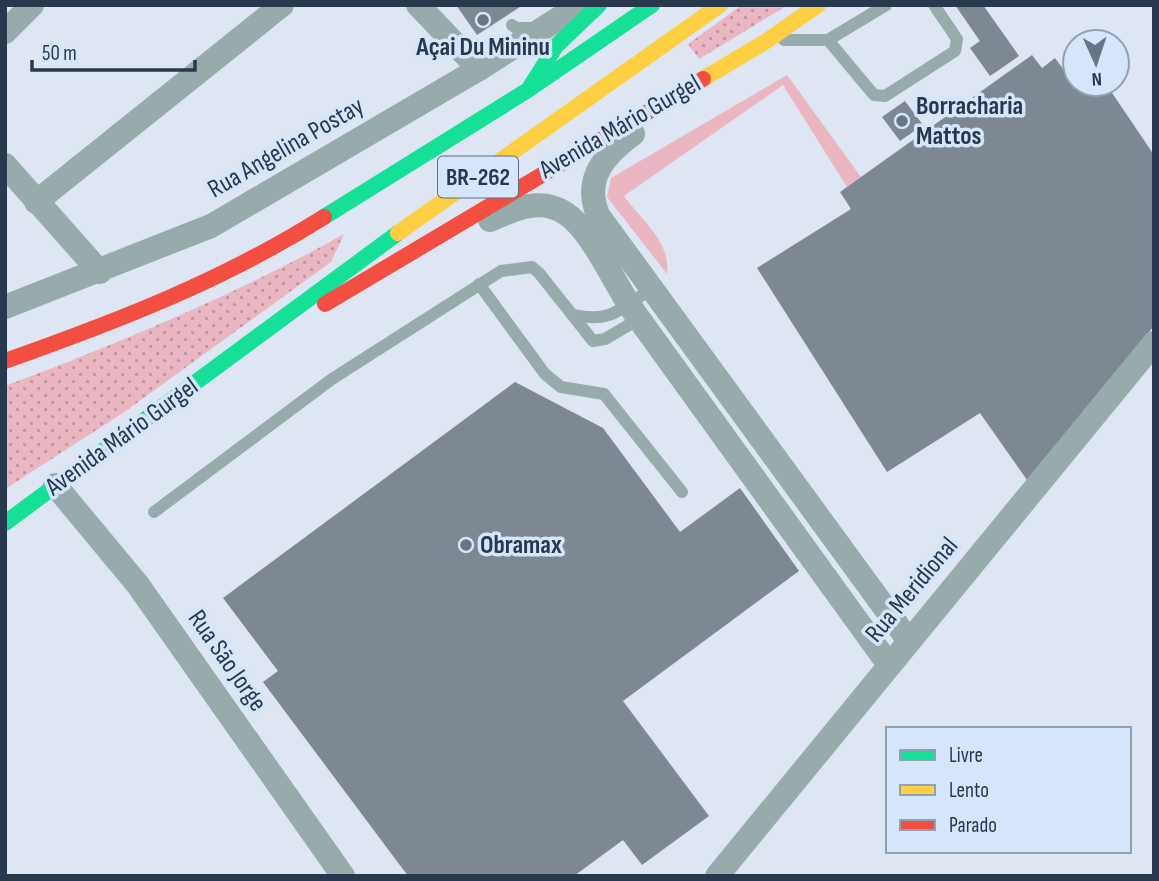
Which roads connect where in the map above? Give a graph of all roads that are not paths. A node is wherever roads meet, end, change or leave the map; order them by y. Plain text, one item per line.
1 (32, 5) edge
2 (282, 5) edge
3 (418, 5) edge
4 (580, 5) edge
5 (599, 5) edge
6 (652, 5) edge
7 (720, 5) edge
8 (818, 5) edge
9 (886, 5) edge
10 (934, 5) edge
11 (551, 24) junction
12 (5, 32) edge
13 (768, 40) junction
14 (828, 40) junction
15 (502, 54) junction
16 (479, 69) junction
17 (719, 69) junction
18 (528, 90) junction
19 (5, 165) edge
20 (36, 202) junction
21 (387, 269) junction
22 (100, 272) junction
23 (479, 284) junction
24 (651, 289) junction
25 (5, 307) edge
26 (634, 311) junction
27 (574, 315) junction
28 (1154, 344) edge
29 (239, 353) junction
30 (5, 361) edge
31 (55, 485) junction
32 (682, 492) dead end
33 (154, 512) dead end
34 (5, 523) edge
35 (909, 641) junction
36 (889, 665) junction
37 (343, 876) edge
38 (717, 876) edge

1 - 12 street
2 - 20 street
3 - 16 street
4 - 11 street, Rua Angelina Postay
5 - 18 main road, BR-262
6 - 18 main road, BR-262
7 - 29 main road, Avenida Mário Gurgel / BR-262
8 - 13 main road, Avenida Mário Gurgel / BR-262
9 - 14 lane
10 - 14 lane
11 - 15 street, Rua Angelina Postay
11 - 15 lane
13 - 14 lane
13 - 17 main road, Avenida Mário Gurgel / BR-262
15 - 16 street, Rua Angelina Postay
16 - 22 street, Rua Angelina Postay
17 - 21 main road, Avenida Mário Gurgel / BR-262
17 - 24 street
18 - 30 main road, BR-262
19 - 20 street
20 - 22 street
21 - 26 street
21 - 29 main road, Avenida Mário Gurgel / BR-262
22 - 25 street, Rua Angelina Postay
23 - 27 lane
23 - 32 lane
23 - 33 lane
24 - 26 lane
24 - 35 street
26 - 27 lane
26 - 27 lane
26 - 36 street
28 - 35 street, Rua Meridional
29 - 31 main road, Avenida Mário Gurgel / BR-262
31 - 34 main road, Avenida Mário Gurgel / BR-262
31 - 37 street, Rua São Jorge
35 - 36 street, Rua Meridional
36 - 38 street, Rua Meridional

